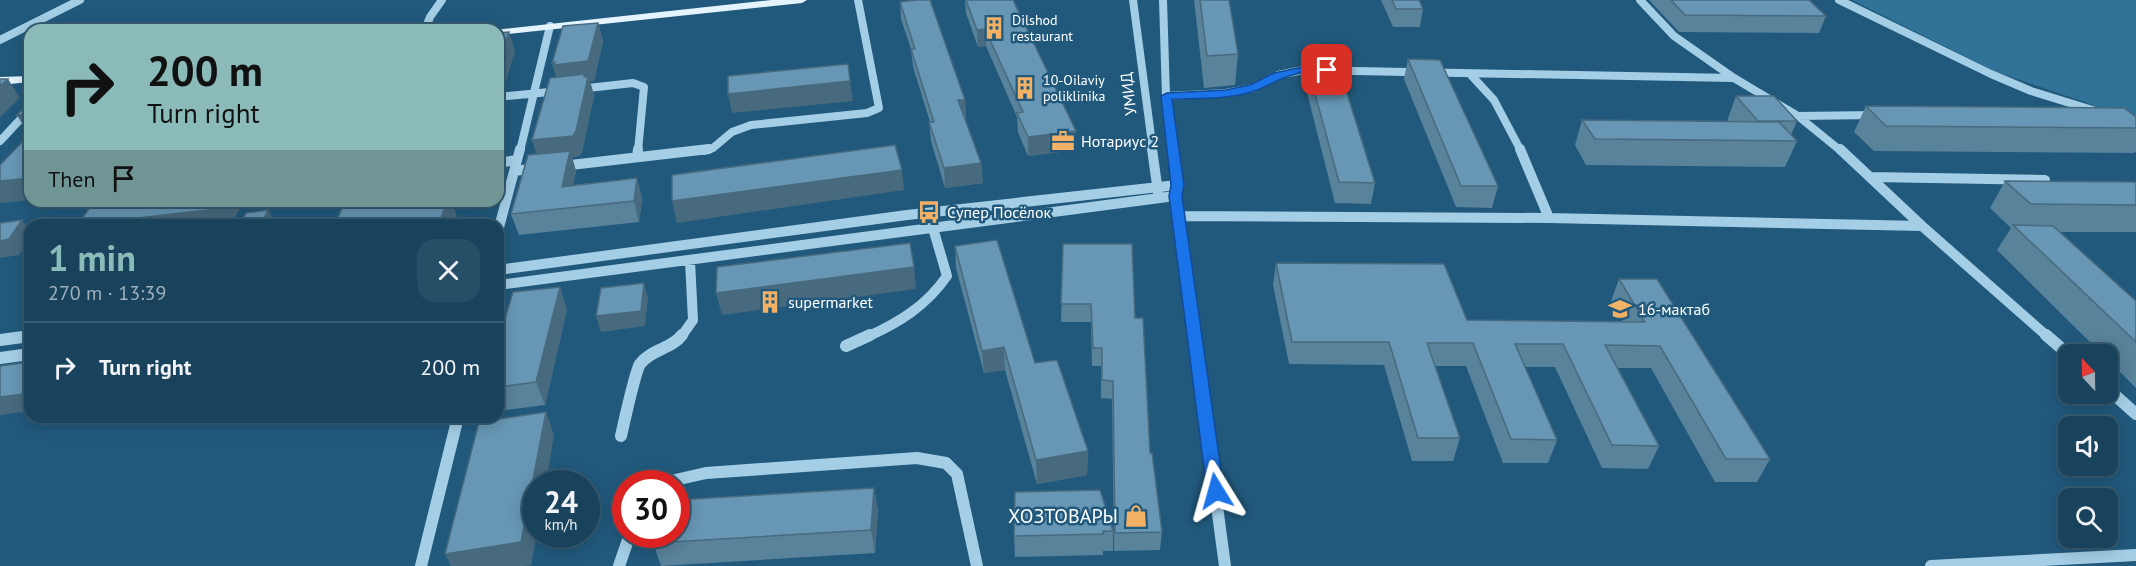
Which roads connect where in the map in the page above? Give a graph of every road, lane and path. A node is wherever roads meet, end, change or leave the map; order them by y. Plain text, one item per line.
1 (80, 0) edge
2 (442, 0) edge
3 (802, 0) edge
4 (858, 0) edge
5 (1133, 0) edge
6 (1163, 0) edge
7 (1640, 0) edge
8 (1839, 0) edge
9 (32, 24) edge
10 (427, 24) edge
11 (550, 26) junction
12 (24, 28) edge
13 (504, 31) edge
14 (0, 40) edge
15 (1470, 74) junction
16 (1734, 78) junction
17 (24, 79) edge
18 (0, 81) edge
19 (535, 93) junction
20 (504, 96) edge
21 (1167, 96) junction
22 (24, 115) edge
23 (1889, 115) edge
24 (1798, 116) junction
25 (2110, 116) edge
26 (0, 141) edge
27 (637, 158) junction
28 (517, 160) junction
29 (504, 162) edge
30 (514, 171) junction
31 (1871, 177) junction
32 (2045, 180) edge
33 (1178, 185) junction
34 (1155, 186) junction
35 (1175, 196) junction
36 (1160, 197) junction
37 (1178, 213) junction
38 (1549, 218) junction
39 (501, 219) edge
40 (1922, 226) junction
41 (933, 228) junction
42 (690, 261) junction
43 (504, 269) edge
44 (504, 284) edge
45 (24, 337) edge
46 (0, 340) edge
47 (2058, 345) edge
48 (846, 346) dead end
49 (24, 355) edge
50 (0, 358) edge
51 (2118, 398) edge
52 (2136, 414) edge
53 (457, 423) edge
54 (621, 436) dead end
55 (690, 477) edge
56 (625, 548) edge
57 (2136, 555) edge
58 (421, 566) edge
59 (619, 566) edge
60 (978, 566) edge
61 (1225, 566) edge
62 (1931, 566) edge

1 - 9 street
2 - 10 street
3 - 11 main road
4 - 27 street
5 - 34 street, УМИД
6 - 21 street
7 - 16 street
8 - 25 street
11 - 13 main road
11 - 19 street
12 - 14 street
15 - 16 street
15 - 21 street
15 - 38 street
16 - 24 street
17 - 18 main road
19 - 20 street
19 - 27 street
19 - 28 street
21 - 33 street
22 - 26 street
23 - 24 street
24 - 31 street
27 - 30 street
28 - 29 street
28 - 30 street
30 - 39 street
31 - 32 street
31 - 40 street
33 - 34 street
33 - 35 street
34 - 36 street, УМИД
34 - 43 street
35 - 36 street
35 - 37 street
36 - 37 street
36 - 41 street
37 - 38 street
37 - 61 street
38 - 40 street
40 - 47 street
41 - 42 street
41 - 48 street
42 - 44 street
42 - 54 street
45 - 46 street
49 - 50 street
51 - 52 street
53 - 58 street
55 - 60 street
56 - 59 street
57 - 62 street

